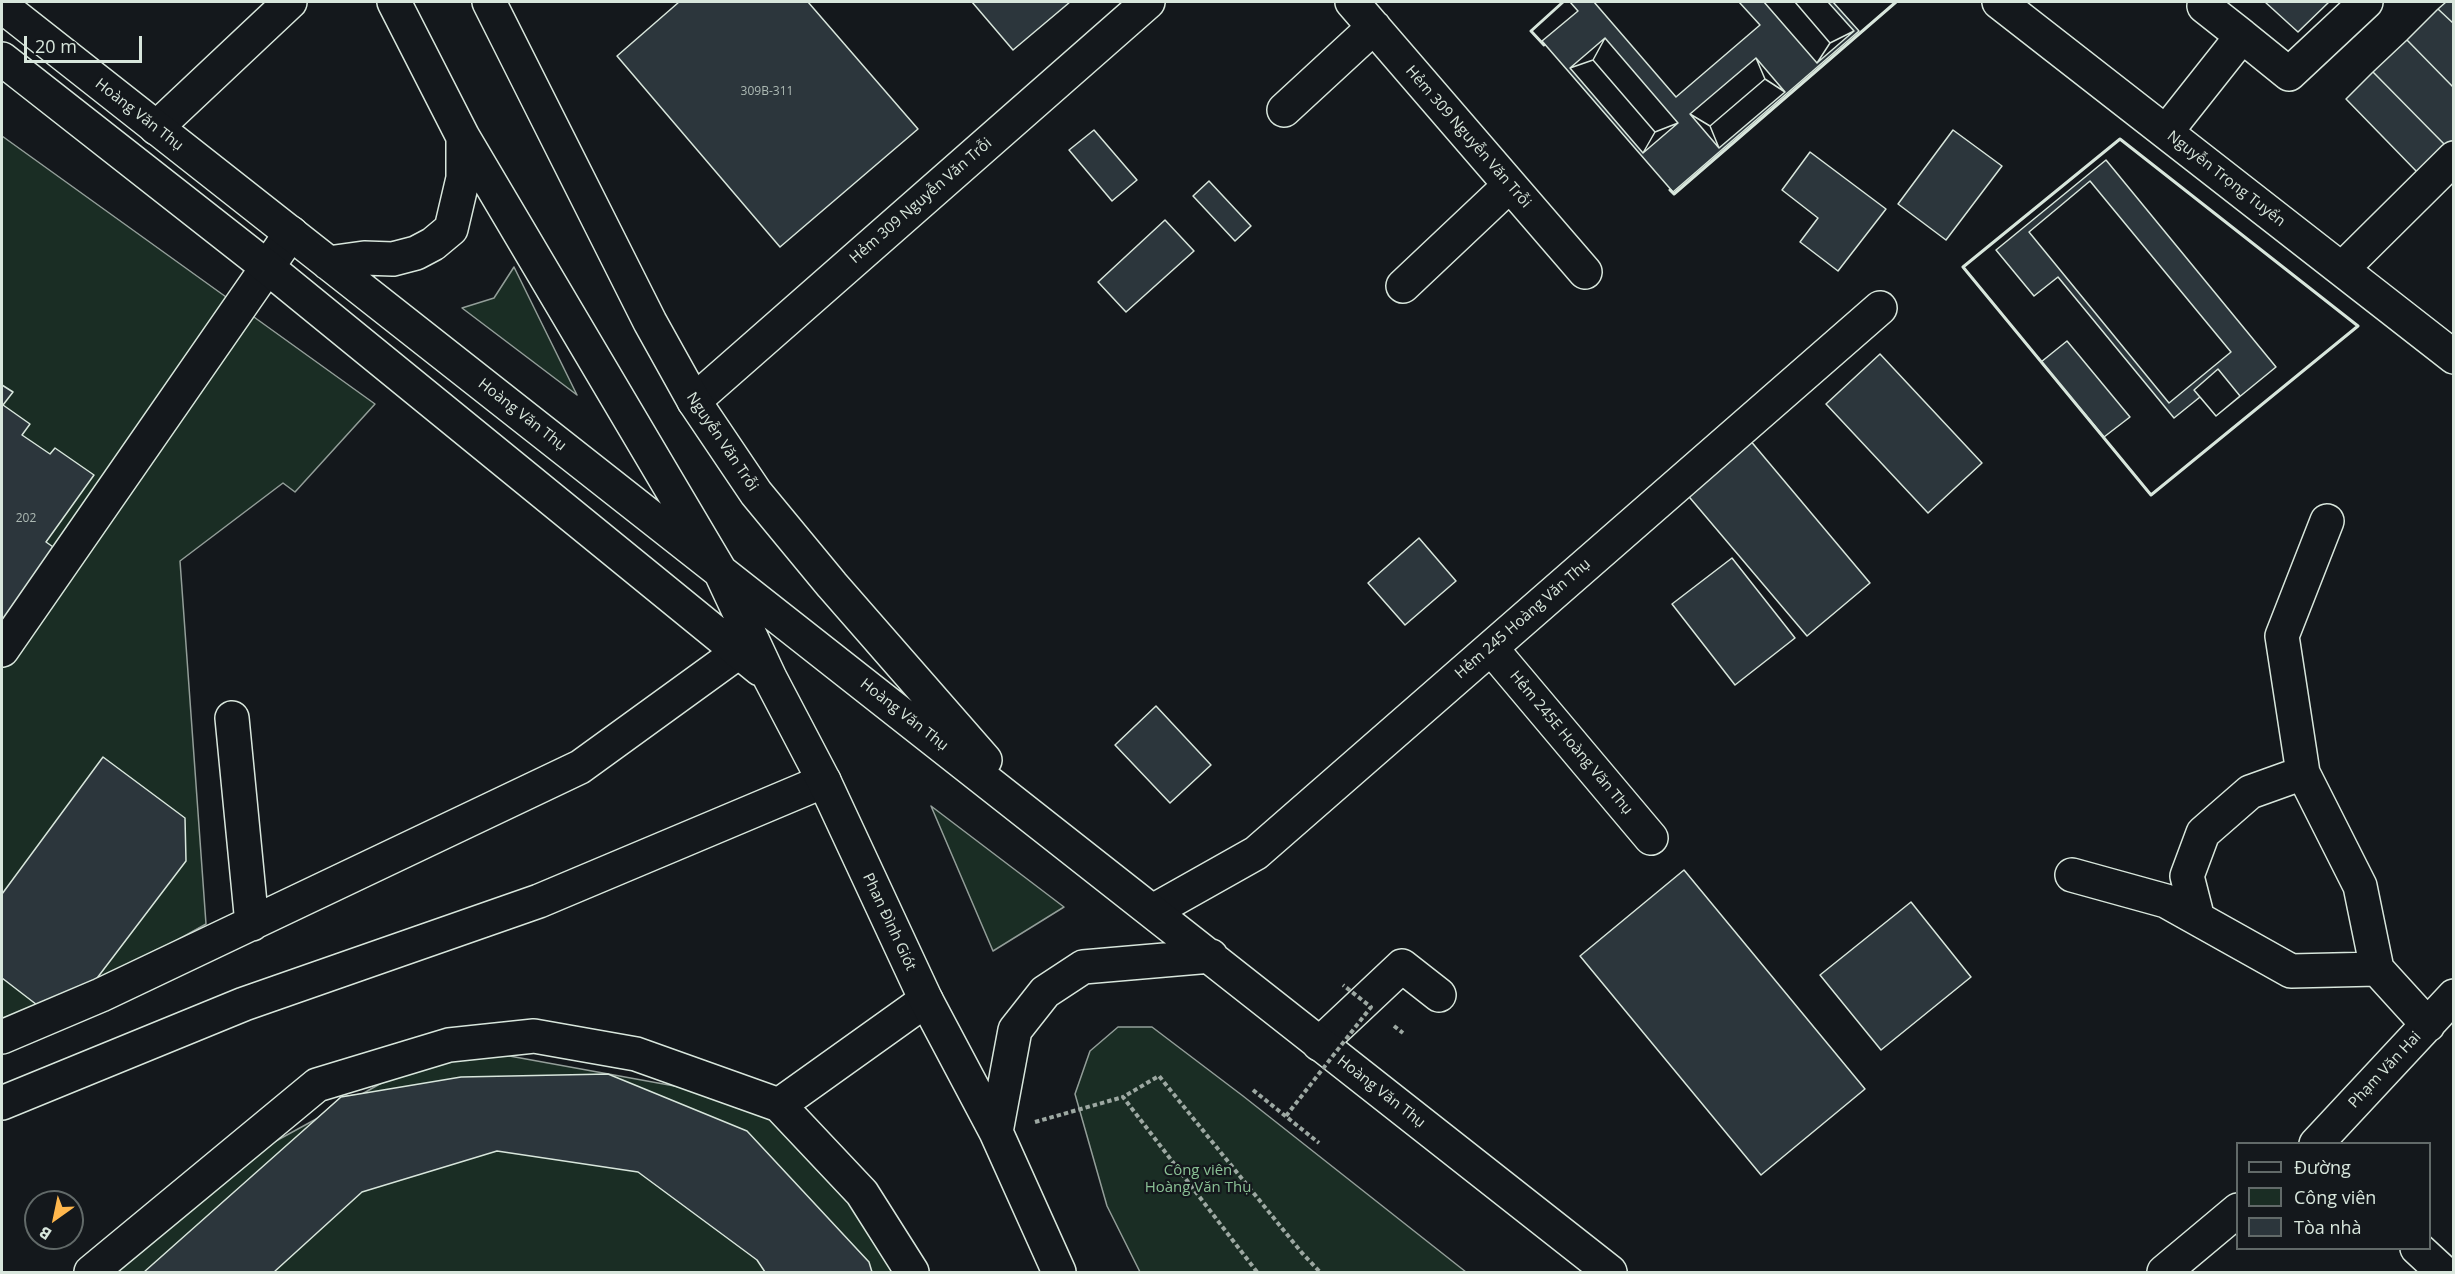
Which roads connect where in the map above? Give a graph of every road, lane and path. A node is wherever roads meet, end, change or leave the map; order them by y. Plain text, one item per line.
1 (290, 2) edge
2 (394, 2) edge
3 (489, 2) edge
4 (1148, 2) edge
5 (1352, 2) edge
6 (1999, 2) edge
7 (2208, 2) edge
8 (2366, 2) edge
9 (2, 6) edge
10 (1374, 27) junction
11 (2242, 36) junction
12 (2, 59) edge
13 (1284, 110) dead end
14 (156, 128) junction
15 (2166, 132) junction
16 (463, 137) junction
17 (2454, 158) edge
18 (1510, 185) junction
19 (291, 233) junction
20 (328, 263) junction
21 (267, 267) junction
22 (2342, 269) junction
23 (1585, 272) dead end
24 (1403, 286) dead end
25 (1880, 308) dead end
26 (2454, 357) edge
27 (694, 401) junction
28 (2327, 521) dead end
29 (720, 571) junction
30 (1491, 648) junction
31 (2, 650) edge
32 (740, 651) junction
33 (770, 678) junction
34 (232, 718) dead end
35 (2303, 773) junction
36 (824, 781) junction
37 (1042, 824) junction
38 (1650, 838) dead end
39 (2072, 875) dead end
40 (1153, 911) junction
41 (2198, 919) junction
42 (252, 924) junction
43 (1210, 956) junction
44 (2377, 969) junction
45 (1343, 985) dead end
46 (1439, 995) dead end
47 (2454, 996) edge
48 (926, 1000) junction
49 (2428, 1024) junction
50 (2, 1037) edge
51 (1319, 1044) junction
52 (1253, 1090) dead end
53 (1124, 1096) junction
54 (2, 1103) edge
55 (779, 1105) junction
56 (1286, 1116) junction
57 (996, 1132) junction
58 (2317, 1142) edge
59 (1319, 1143) dead end
60 (2236, 1212) edge
61 (2419, 1250) edge
62 (92, 1272) edge
63 (912, 1272) edge
64 (1059, 1272) edge
65 (1257, 1272) edge
66 (1320, 1272) edge
67 (1610, 1272) edge
68 (2164, 1272) edge
69 (2443, 1272) edge

1 - 14 main road
2 - 16 main road
3 - 27 main road, Nguyễn Văn Trỗi
4 - 27 main road, Hẻm 309 Nguyễn Văn Trỗi
5 - 10 main road, Hẻm 309 Nguyễn Văn Trỗi
6 - 15 main road, Nguyễn Trọng Tuyển
7 - 11 main road
8 - 11 main road
9 - 14 main road, Hoàng Văn Thụ
10 - 13 main road
10 - 18 main road, Hẻm 309 Nguyễn Văn Trỗi
11 - 15 main road
12 - 21 main road
14 - 19 main road, Hoàng Văn Thụ
15 - 22 main road, Nguyễn Trọng Tuyển
16 - 20 main road
16 - 29 main road
17 - 22 main road
18 - 23 main road, Hẻm 309 Nguyễn Văn Trỗi
18 - 24 main road
19 - 20 main road, Hoàng Văn Thụ
19 - 21 main road
20 - 29 main road, Hoàng Văn Thụ
21 - 31 main road
21 - 32 main road
22 - 26 main road, Nguyễn Trọng Tuyển
25 - 30 main road, Hẻm 245 Hoàng Văn Thụ
27 - 37 main road, Nguyễn Văn Trỗi
28 - 35 main road
29 - 33 main road, Phan Đình Giót
29 - 37 main road, Hoàng Văn Thụ
30 - 38 main road, Hẻm 245E Hoàng Văn Thụ
30 - 40 main road, Hẻm 245 Hoàng Văn Thụ
32 - 33 main road
32 - 42 main road
33 - 36 main road, Phan Đình Giót
34 - 42 main road
35 - 41 main road
35 - 44 main road
36 - 48 main road, Phan Đình Giót
36 - 54 main road
37 - 40 main road, Hoàng Văn Thụ
39 - 41 main road
40 - 43 main road, Hoàng Văn Thụ
41 - 44 main road
42 - 50 main road
43 - 51 main road, Hoàng Văn Thụ
43 - 57 main road
44 - 49 main road
45 - 56 path, bridge
46 - 51 main road
47 - 49 main road, Phạm Văn Hai
48 - 55 main road
48 - 57 main road, Phan Đình Giót
49 - 58 main road, Phạm Văn Hai
51 - 67 main road, Hoàng Văn Thụ
52 - 56 path
53 - 57 path
53 - 65 path
53 - 66 path
55 - 62 main road
55 - 63 main road
56 - 59 path
57 - 64 main road, Phan Đình Giót
60 - 68 main road
61 - 69 main road

